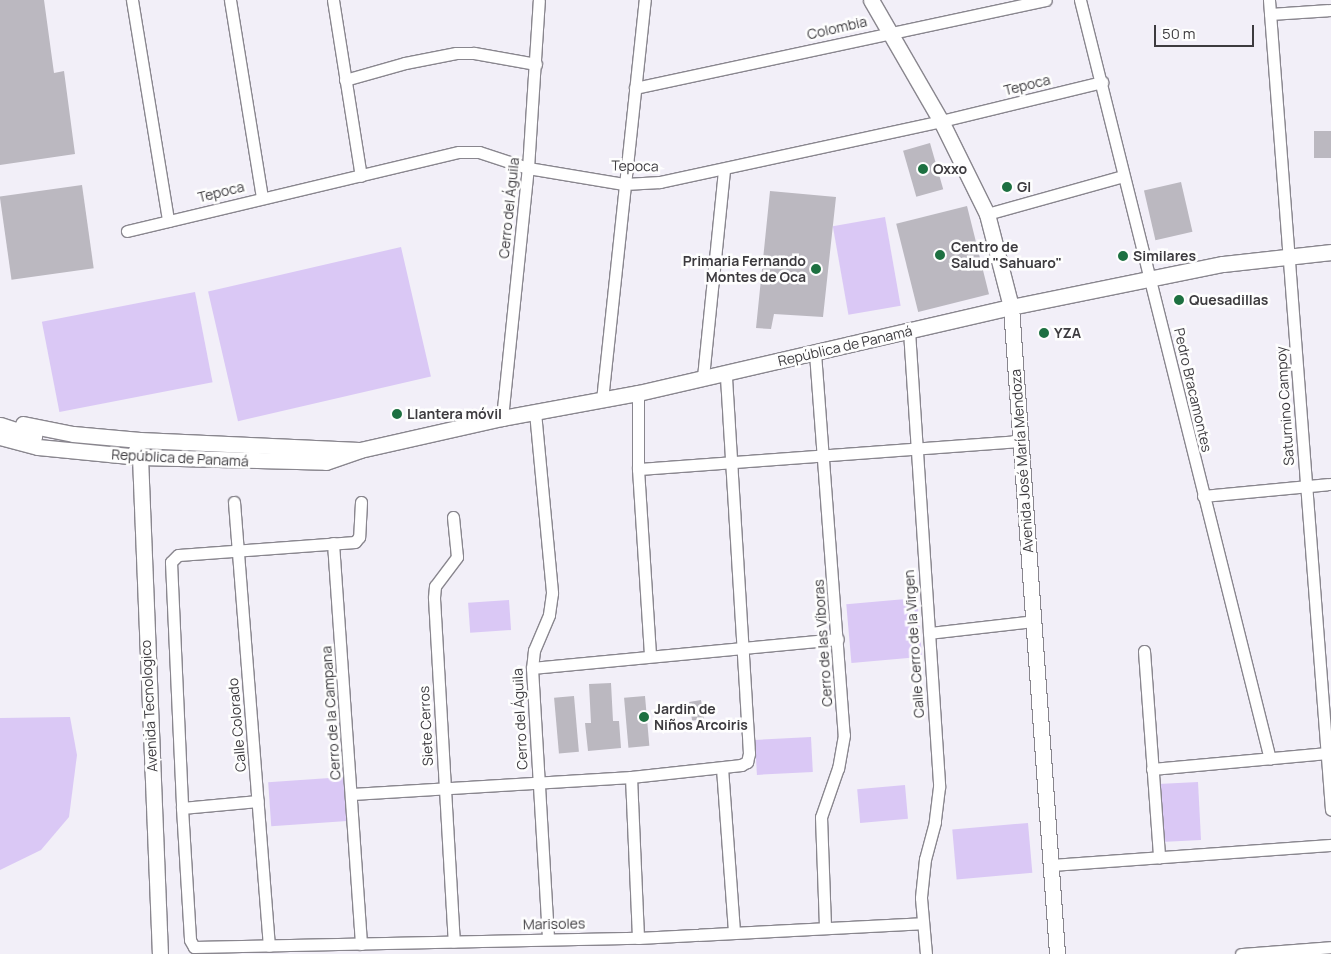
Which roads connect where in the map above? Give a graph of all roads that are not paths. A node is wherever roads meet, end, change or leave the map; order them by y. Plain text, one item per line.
1 (132, 0) edge
2 (230, 0) edge
3 (333, 0) edge
4 (539, 0) edge
5 (645, 0) edge
6 (871, 0) edge
7 (1046, 0) edge
8 (1080, 0) edge
9 (1269, 0) edge
10 (1020, 2) edge
11 (1331, 10) edge
12 (1270, 14) junction
13 (889, 32) junction
14 (536, 64) junction
15 (345, 80) junction
16 (1102, 82) junction
17 (635, 88) junction
18 (941, 121) junction
19 (528, 168) junction
20 (724, 170) junction
21 (361, 176) junction
22 (1122, 176) junction
23 (624, 184) junction
24 (262, 197) junction
25 (987, 214) junction
26 (168, 221) junction
27 (127, 231) dead end
28 (1331, 252) edge
29 (1289, 256) junction
30 (1151, 278) junction
31 (1011, 307) junction
32 (909, 331) junction
33 (815, 353) junction
34 (726, 373) junction
35 (703, 377) junction
36 (638, 393) junction
37 (602, 400) junction
38 (535, 412) junction
39 (0, 418) edge
40 (502, 418) junction
41 (0, 425) edge
42 (0, 438) edge
43 (1021, 441) junction
44 (330, 447) junction
45 (915, 448) junction
46 (360, 450) junction
47 (825, 455) junction
48 (140, 457) junction
49 (731, 462) junction
50 (638, 469) junction
51 (1331, 484) edge
52 (1306, 486) junction
53 (1203, 496) junction
54 (234, 502) dead end
55 (362, 502) dead end
56 (454, 518) dead end
57 (333, 543) junction
58 (238, 550) junction
59 (1034, 620) junction
60 (929, 633) junction
61 (838, 639) junction
62 (743, 646) junction
63 (1144, 651) dead end
64 (650, 656) junction
65 (532, 668) junction
66 (1327, 718) edge
67 (1327, 753) junction
68 (1270, 759) junction
69 (722, 768) junction
70 (1152, 769) junction
71 (631, 777) junction
72 (538, 782) junction
73 (445, 788) junction
74 (352, 794) junction
75 (258, 801) junction
76 (182, 808) junction
77 (1331, 810) edge
78 (1331, 845) edge
79 (1159, 857) junction
80 (1050, 866) junction
81 (922, 923) junction
82 (826, 928) junction
83 (734, 932) junction
84 (638, 938) junction
85 (548, 939) junction
86 (454, 941) junction
87 (361, 944) junction
88 (269, 946) junction
89 (1331, 947) edge
90 (1262, 953) edge
91 (160, 954) edge
92 (926, 954) edge
93 (1057, 954) edge
94 (1240, 954) edge

1 - 26 street
2 - 24 street
3 - 15 street
4 - 14 street, Cerro del Águila
5 - 17 street
6 - 13 main road, Avenida José María Mendoza
7 - 10 street, Colombia
8 - 16 street, Pedro Bracamontes
9 - 12 street, Saturnino Campoy
10 - 13 street, Colombia
11 - 12 street
12 - 29 street, Saturnino Campoy
13 - 17 street, Colombia
13 - 18 main road, Avenida José María Mendoza
14 - 15 street
14 - 19 street, Cerro del Águila
15 - 21 street
16 - 18 street, Tepoca
16 - 22 street, Pedro Bracamontes
17 - 23 street
18 - 20 street, Tepoca
18 - 25 main road, Avenida José María Mendoza
19 - 21 street, Tepoca
19 - 23 street, Tepoca
19 - 40 street, Cerro del Águila
20 - 23 street, Tepoca
20 - 35 street
21 - 24 street, Tepoca
22 - 25 street
22 - 30 street, Pedro Bracamontes
23 - 37 street
24 - 26 street, Tepoca
25 - 31 main road, Avenida José María Mendoza
26 - 27 street, Tepoca
28 - 29 main road, República de Panamá
29 - 30 main road, República de Panamá
29 - 52 street, Saturnino Campoy
30 - 31 main road, República de Panamá
30 - 53 street, Pedro Bracamontes
31 - 32 main road, República de Panamá
31 - 43 main road, Avenida José María Mendoza
32 - 33 main road, República de Panamá
32 - 45 street, Calle Cerro de la Virgen
33 - 34 main road, República de Panamá
33 - 47 street, Cerro de las Víboras
34 - 35 main road, República de Panamá
34 - 49 street
35 - 36 main road, República de Panamá
36 - 37 main road, República de Panamá
36 - 50 street
37 - 38 main road, República de Panamá
38 - 40 main road, República de Panamá
38 - 65 street, Cerro del Águila
39 - 44 main road, República de Panamá
40 - 46 main road, República de Panamá
41 - 48 main road
42 - 48 main road, República de Panamá
43 - 45 street
43 - 59 main road, Avenida José María Mendoza
44 - 46 main road, República de Panamá
44 - 48 main road
45 - 47 street
45 - 60 street, Calle Cerro de la Virgen
46 - 48 main road, República de Panamá
47 - 49 street
47 - 61 street, Cerro de las Víboras
48 - 91 main road, Avenida Tecnologico
49 - 50 street
49 - 62 street
50 - 64 street
51 - 52 street
52 - 53 street
52 - 66 street, Saturnino Campoy
53 - 68 street, Pedro Bracamontes
54 - 58 street, Calle Colorado
55 - 57 street
56 - 73 street, Siete Cerros
57 - 58 street
57 - 74 street, Cerro de la Campana
58 - 75 street, Calle Colorado
58 - 76 street
59 - 60 street
59 - 80 main road, Avenida José María Mendoza
60 - 81 street, Calle Cerro de la Virgen
61 - 62 street
61 - 82 street, Cerro de las Víboras
62 - 64 street
62 - 69 street
63 - 70 street
64 - 65 street
65 - 72 street, Cerro del Águila
66 - 67 street, Saturnino Campoy
67 - 68 street
67 - 77 street, Saturnino Campoy
68 - 70 street
69 - 71 street
69 - 83 street
70 - 79 street
71 - 72 street
71 - 84 street
72 - 73 street
72 - 85 street, Cerro del Águila
73 - 74 street
73 - 86 street, Siete Cerros
74 - 87 street, Cerro de la Campana
75 - 76 street
75 - 88 street, Calle Colorado
76 - 88 street, Marisoles
78 - 79 street
79 - 80 street
80 - 93 main road, Avenida José María Mendoza
81 - 82 street, Marisoles
81 - 92 street, Calle Cerro de la Virgen
82 - 83 street, Marisoles
83 - 84 street, Marisoles
84 - 85 street, Marisoles
85 - 86 street, Marisoles
86 - 87 street, Marisoles
87 - 88 street, Marisoles
89 - 90 street
90 - 94 street

